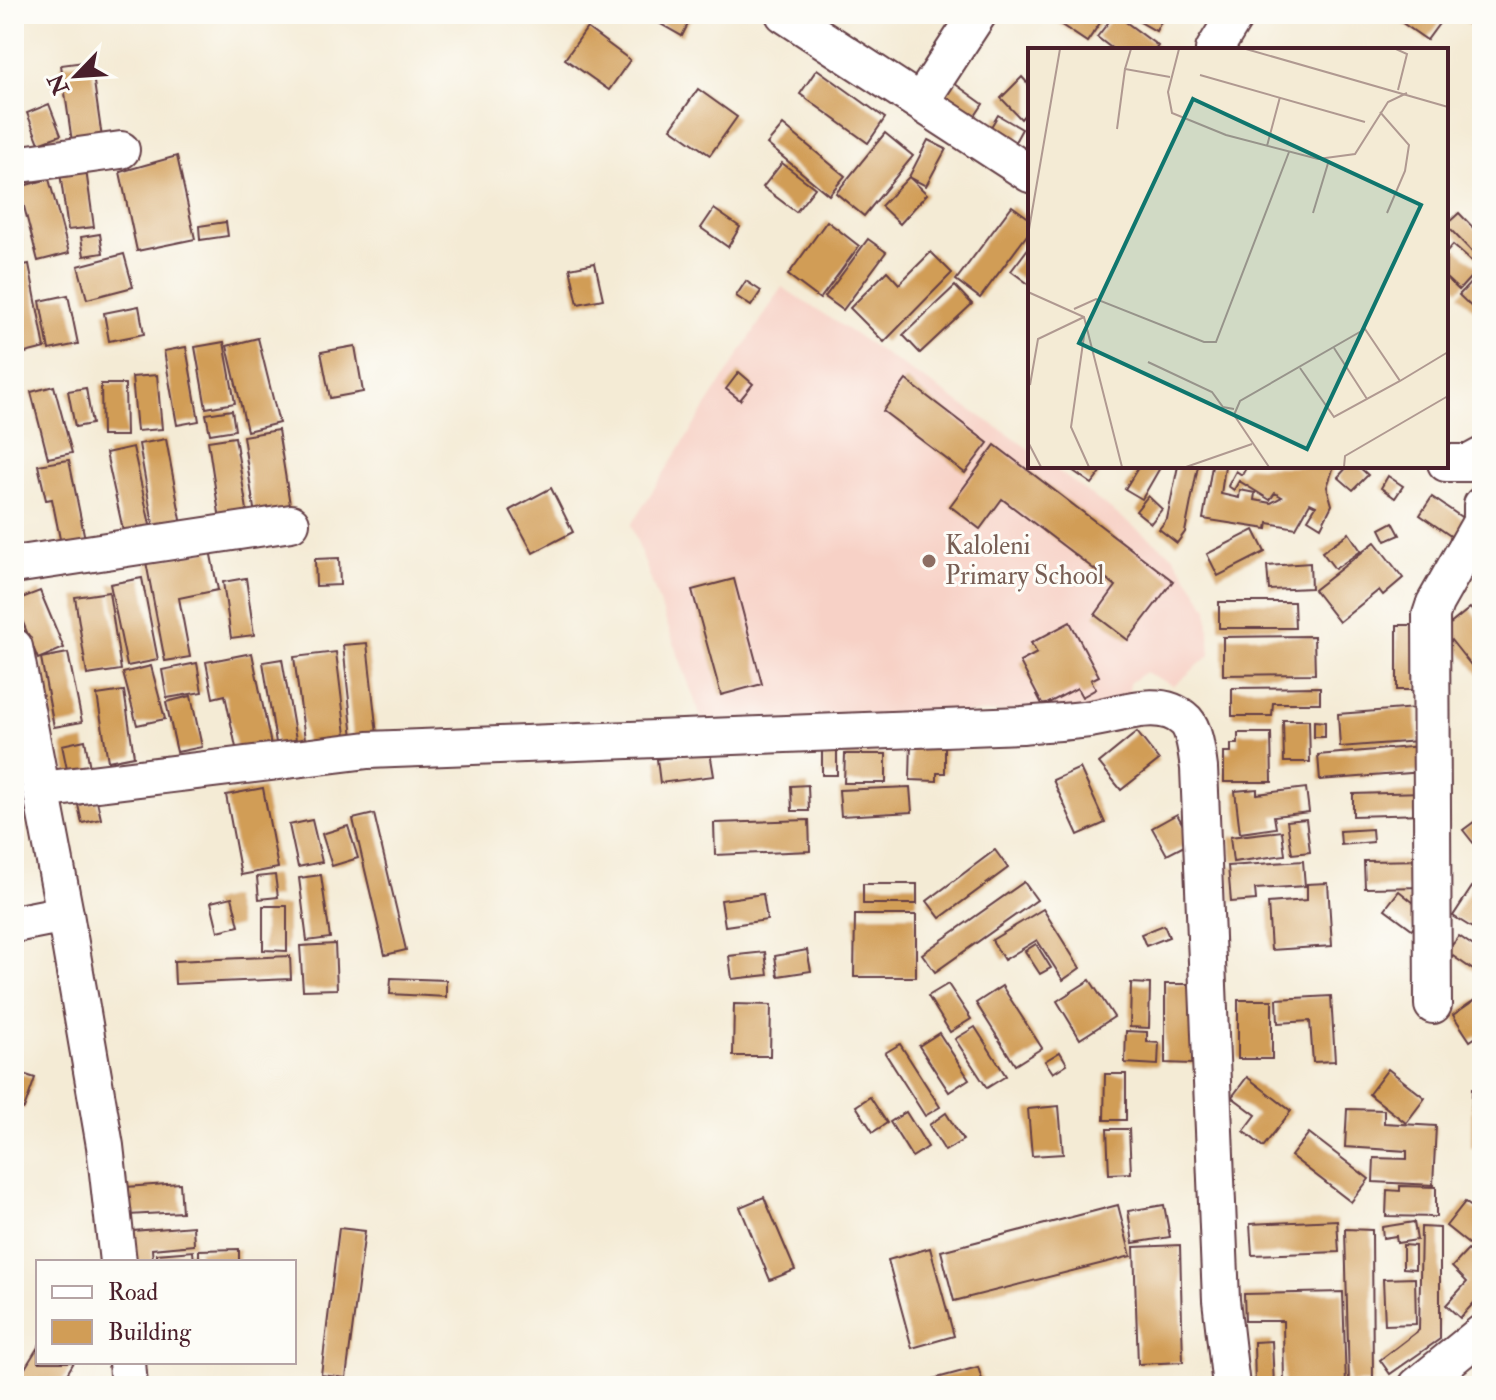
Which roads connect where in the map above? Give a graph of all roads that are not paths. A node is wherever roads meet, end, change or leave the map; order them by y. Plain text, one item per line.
1 (784, 14) edge
2 (978, 14) edge
3 (1236, 14) edge
4 (1215, 48) edge
5 (921, 101) junction
6 (121, 150) dead end
7 (14, 165) edge
8 (1028, 173) edge
9 (1482, 505) edge
10 (291, 523) dead end
11 (14, 565) edge
12 (14, 647) edge
13 (41, 790) junction
14 (65, 914) junction
15 (14, 924) edge
16 (1433, 1005) dead end
17 (118, 1260) edge
18 (1482, 1333) edge
19 (127, 1364) edge
20 (129, 1386) edge
21 (1231, 1386) edge
22 (1417, 1386) edge

1 - 5 street
2 - 5 street
3 - 4 street
5 - 8 street
6 - 7 street
9 - 16 street
10 - 11 street
12 - 13 street
13 - 14 street
13 - 21 street
14 - 15 street
14 - 17 street
18 - 22 street
19 - 20 street

